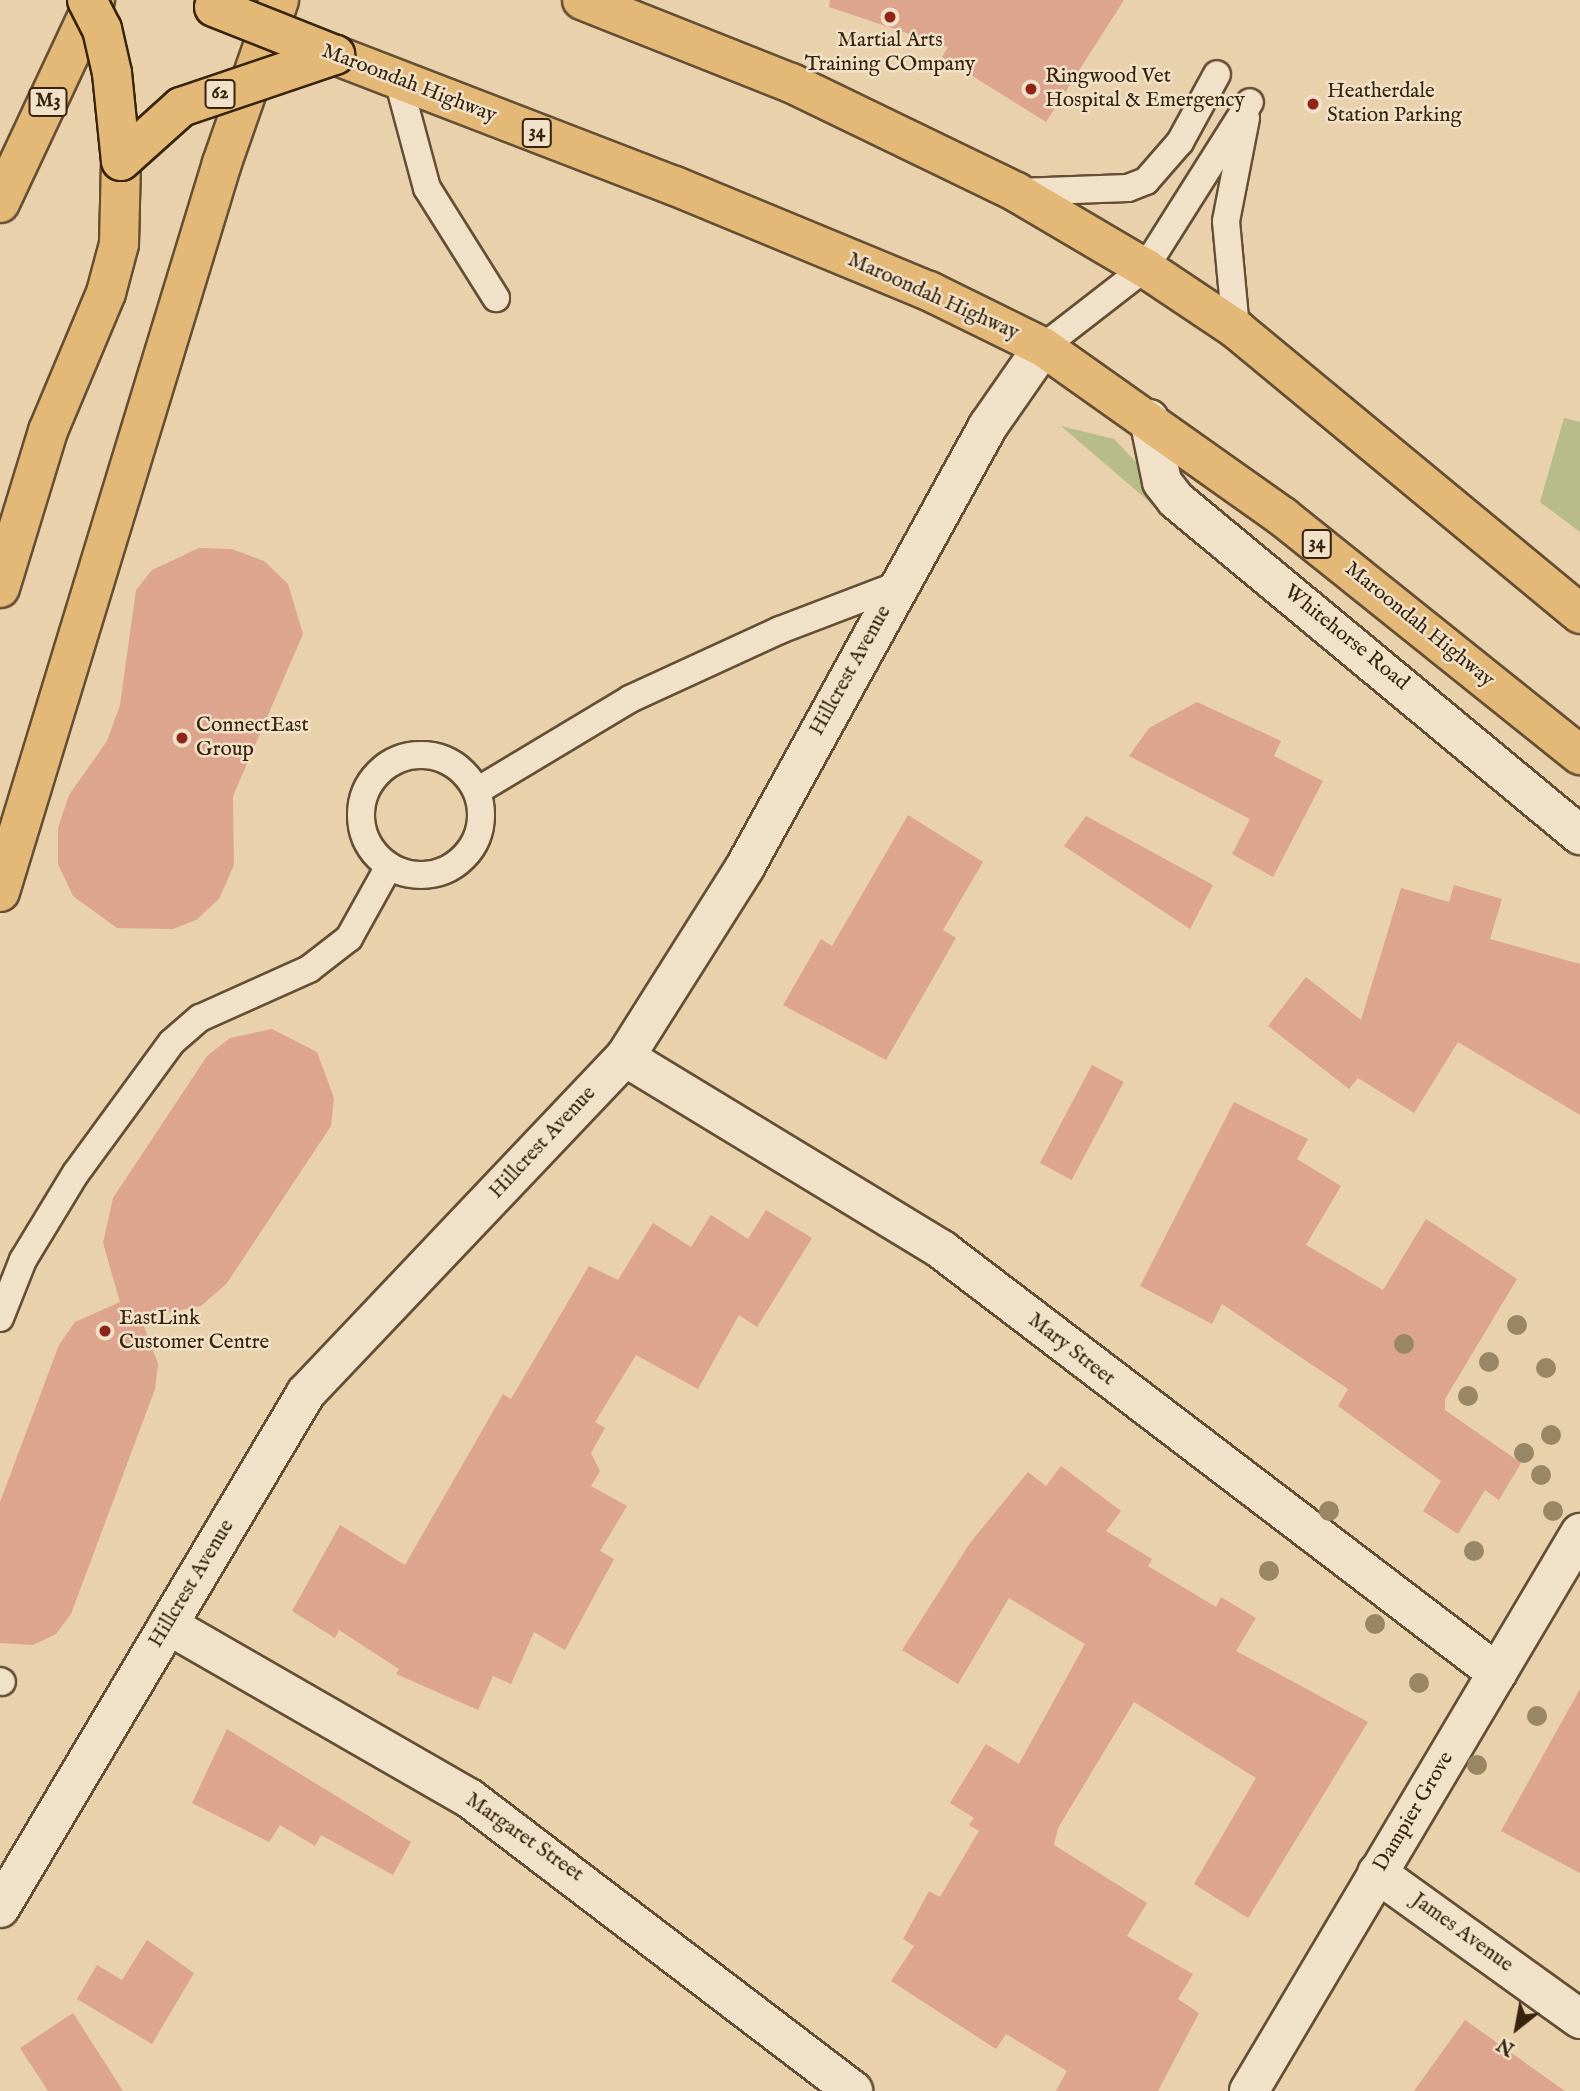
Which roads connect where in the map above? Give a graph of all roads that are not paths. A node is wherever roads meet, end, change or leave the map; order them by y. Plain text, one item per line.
1 (87, 0) edge
2 (95, 0) edge
3 (279, 0) edge
4 (582, 0) edge
5 (206, 2) edge
6 (335, 55) junction
7 (1217, 74) dead end
8 (398, 80) junction
9 (121, 161) junction
10 (1016, 192) junction
11 (0, 203) edge
12 (1145, 268) junction
13 (496, 298) dead end
14 (1236, 329) junction
15 (1043, 347) junction
16 (1149, 419) junction
17 (48, 431) junction
18 (0, 514) edge
19 (898, 585) junction
20 (0, 588) edge
21 (1580, 614) edge
22 (1580, 755) edge
23 (477, 791) junction
24 (1580, 835) edge
25 (389, 866) junction
26 (0, 892) edge
27 (625, 1057) junction
28 (0, 1318) edge
29 (1580, 1533) edge
30 (168, 1625) junction
31 (1497, 1673) junction
32 (1377, 1873) junction
33 (0, 1908) edge
34 (1580, 2018) edge
35 (853, 2091) edge
36 (1249, 2091) edge

1 - 9 highway, bridge
2 - 11 highway, M3
3 - 26 highway
4 - 10 highway
5 - 6 highway, Maroondah Highway / 34, bridge
6 - 8 highway, Maroondah Highway / 34
6 - 9 highway, 62, bridge
7 - 10 lane
8 - 13 lane
8 - 15 highway, Maroondah Highway / 34
9 - 17 highway
10 - 12 highway
12 - 14 highway
12 - 14 lane
12 - 15 lane
14 - 21 highway
15 - 16 highway, Maroondah Highway / 34
15 - 19 street, Hillcrest Avenue
16 - 22 highway, Maroondah Highway / 34
16 - 24 street, Whitehorse Road
17 - 18 highway
17 - 20 highway
19 - 23 lane
19 - 27 street, Hillcrest Avenue
23 - 25 lane
23 - 25 lane
25 - 28 lane
27 - 30 street, Hillcrest Avenue
27 - 31 street, Mary Street
29 - 31 street, Dampier Grove
30 - 33 street, Hillcrest Avenue
30 - 35 street, Margaret Street
31 - 32 street, Dampier Grove
32 - 34 street, James Avenue
32 - 36 street, Dampier Grove

